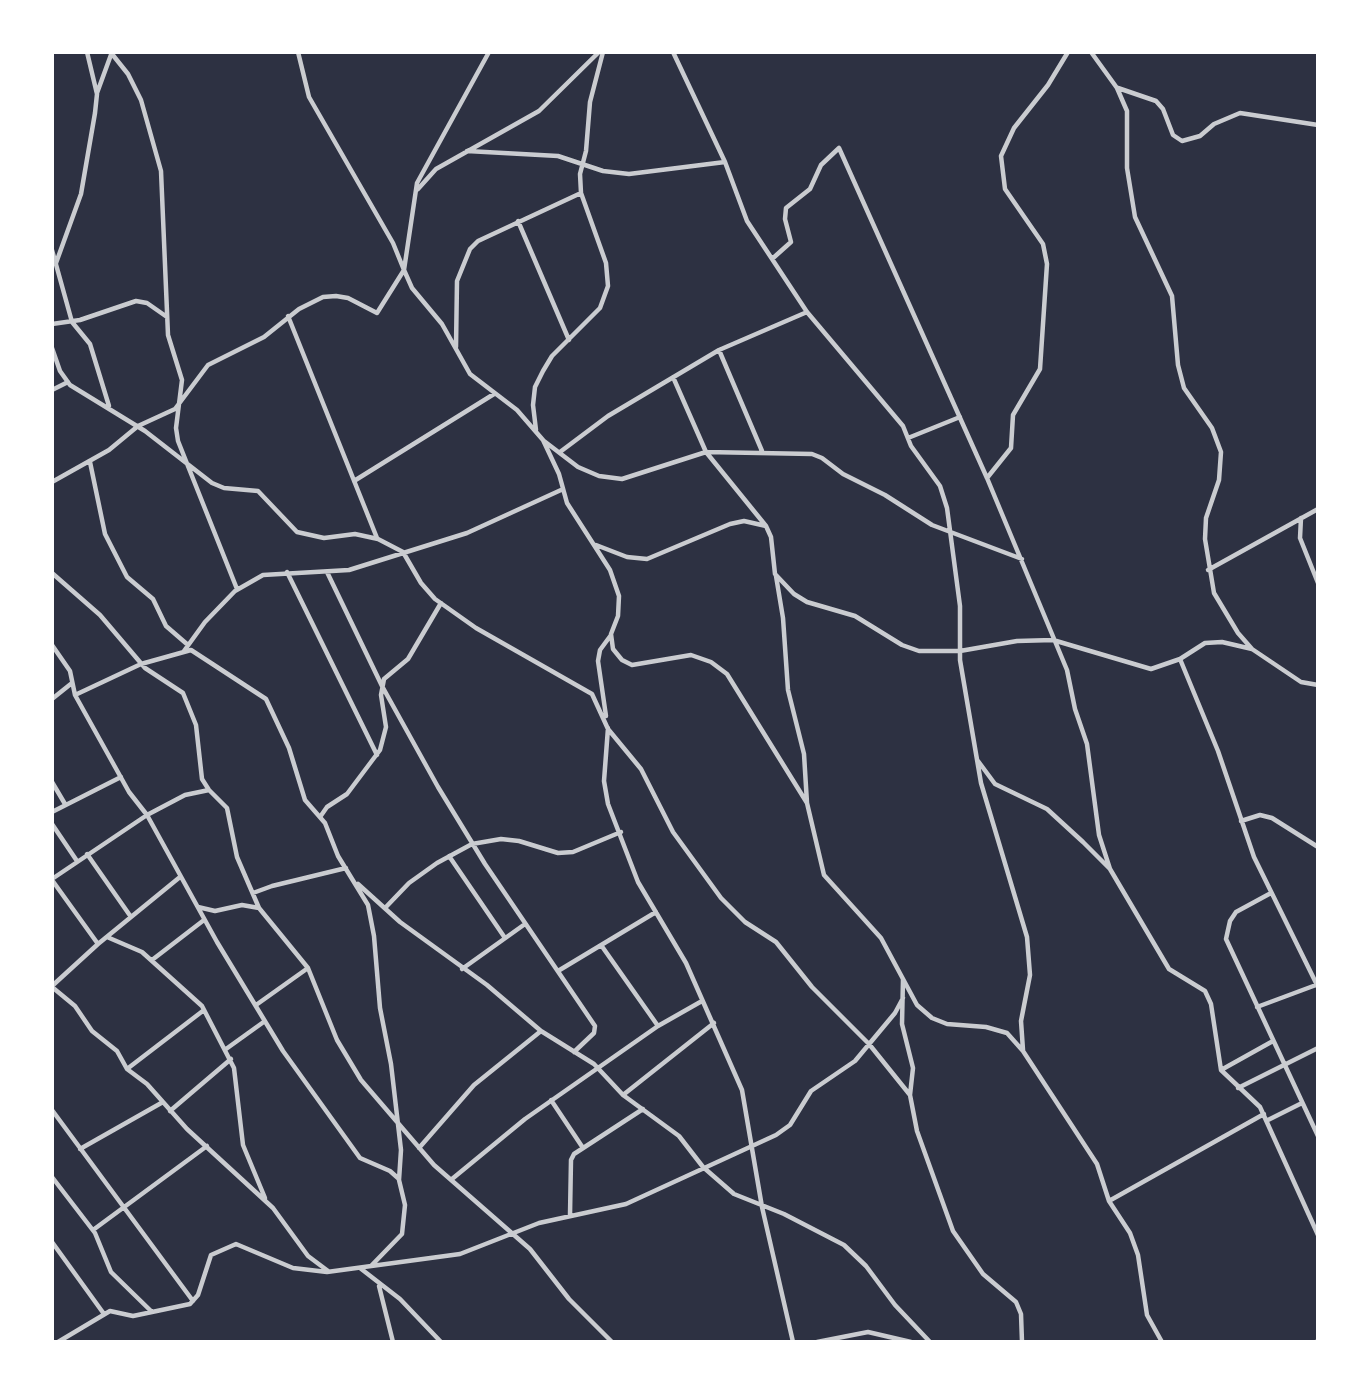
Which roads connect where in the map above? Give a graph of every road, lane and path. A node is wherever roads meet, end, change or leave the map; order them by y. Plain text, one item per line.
1 (87, 52) edge
2 (298, 52) edge
3 (489, 52) edge
4 (601, 52) edge
5 (673, 52) edge
6 (1068, 52) edge
7 (1091, 52) edge
8 (112, 53) edge
9 (1117, 88) junction
10 (97, 94) junction
11 (1318, 125) edge
12 (467, 151) junction
13 (725, 162) junction
14 (583, 163) junction
15 (417, 190) junction
16 (581, 192) junction
17 (518, 222) junction
18 (52, 250) edge
19 (772, 259) junction
20 (56, 263) junction
21 (404, 270) junction
22 (807, 312) junction
23 (288, 316) junction
24 (168, 317) junction
25 (72, 321) junction
26 (52, 324) edge
27 (569, 340) junction
28 (457, 347) junction
29 (52, 348) edge
30 (719, 350) junction
31 (673, 377) junction
32 (68, 382) junction
33 (52, 390) edge
34 (494, 394) junction
35 (182, 400) junction
36 (109, 407) junction
37 (960, 417) junction
38 (138, 426) junction
39 (536, 431) junction
40 (908, 438) junction
41 (542, 440) junction
42 (762, 451) junction
43 (560, 452) junction
44 (706, 452) junction
45 (188, 461) junction
46 (90, 462) junction
47 (987, 478) junction
48 (354, 481) junction
49 (52, 482) edge
50 (561, 490) junction
51 (1318, 509) edge
52 (1301, 518) junction
53 (766, 526) junction
54 (950, 534) junction
55 (378, 539) junction
56 (595, 544) junction
57 (403, 552) junction
58 (1023, 559) junction
59 (1208, 570) junction
60 (287, 572) junction
61 (327, 572) junction
62 (52, 573) edge
63 (775, 574) junction
64 (1318, 583) edge
65 (237, 589) junction
66 (441, 603) junction
67 (611, 634) junction
68 (1054, 640) junction
69 (52, 645) edge
70 (188, 645) junction
71 (1252, 649) junction
72 (960, 651) junction
73 (184, 652) junction
74 (1180, 659) junction
75 (141, 664) junction
76 (72, 683) junction
77 (1318, 685) edge
78 (382, 686) junction
79 (75, 695) junction
80 (52, 699) edge
81 (608, 729) junction
82 (377, 755) junction
83 (976, 759) junction
84 (121, 777) junction
85 (52, 782) edge
86 (209, 790) junction
87 (807, 803) junction
88 (65, 804) junction
89 (52, 812) edge
90 (147, 815) junction
91 (320, 817) junction
92 (1241, 821) junction
93 (52, 824) edge
94 (621, 832) junction
95 (472, 844) junction
96 (1318, 847) edge
97 (87, 854) junction
98 (449, 856) junction
99 (77, 861) junction
100 (346, 868) junction
101 (1110, 869) junction
102 (180, 877) junction
103 (52, 880) edge
104 (355, 882) junction
105 (253, 893) junction
106 (1272, 893) junction
107 (197, 907) junction
108 (259, 908) junction
109 (385, 908) junction
110 (656, 912) junction
111 (131, 917) junction
112 (204, 920) junction
113 (525, 924) junction
114 (107, 937) junction
115 (505, 938) junction
116 (98, 944) junction
117 (600, 945) junction
118 (152, 960) junction
119 (308, 968) junction
120 (462, 969) junction
121 (558, 971) junction
122 (903, 977) junction
123 (1317, 986) edge
124 (52, 987) edge
125 (903, 998) junction
126 (702, 1001) junction
127 (256, 1005) junction
128 (1257, 1007) junction
129 (204, 1010) junction
130 (265, 1021) junction
131 (714, 1023) junction
132 (658, 1026) junction
133 (541, 1031) junction
134 (1273, 1041) junction
135 (869, 1044) junction
136 (1318, 1048) edge
137 (226, 1049) junction
138 (1023, 1051) junction
139 (574, 1052) junction
140 (231, 1059) junction
141 (1284, 1065) junction
142 (598, 1068) junction
143 (127, 1069) junction
144 (1221, 1070) junction
145 (1238, 1088) junction
146 (622, 1095) junction
147 (910, 1095) junction
148 (551, 1100) junction
149 (163, 1102) junction
150 (1302, 1103) junction
151 (52, 1110) edge
152 (643, 1110) junction
153 (170, 1111) junction
154 (1264, 1114) junction
155 (1268, 1120) junction
156 (396, 1121) junction
157 (1318, 1136) edge
158 (207, 1146) junction
159 (752, 1147) junction
160 (419, 1148) junction
161 (583, 1148) junction
162 (80, 1149) junction
163 (704, 1167) junction
164 (52, 1177) edge
165 (452, 1179) junction
166 (399, 1180) junction
167 (1109, 1201) junction
168 (267, 1202) junction
169 (122, 1207) junction
170 (762, 1207) junction
171 (570, 1216) junction
172 (93, 1230) junction
173 (513, 1233) junction
174 (1318, 1235) edge
175 (52, 1242) edge
176 (371, 1266) junction
177 (360, 1268) junction
178 (329, 1272) junction
179 (375, 1279) junction
180 (193, 1301) junction
181 (152, 1313) junction
182 (104, 1314) junction
183 (58, 1342) edge
184 (393, 1342) edge
185 (441, 1342) edge
186 (612, 1342) edge
187 (793, 1342) edge
188 (817, 1342) edge
189 (911, 1342) edge
190 (930, 1342) edge
191 (1023, 1342) edge
192 (1162, 1342) edge

1 - 10 street
2 - 21 street
3 - 15 street
4 - 12 street
4 - 14 street
5 - 13 street
6 - 47 street
7 - 9 street
8 - 10 street
8 - 24 street
9 - 11 street
9 - 59 street
10 - 20 street
12 - 14 street
12 - 15 street
13 - 14 street
13 - 19 street
14 - 16 street
15 - 21 street
16 - 17 street
16 - 27 street
17 - 27 street
17 - 28 street
18 - 20 street
19 - 22 street
19 - 37 street
20 - 25 street
21 - 23 street
21 - 28 street
22 - 30 street
22 - 40 street
23 - 35 street
23 - 48 street
24 - 25 street
24 - 35 street
25 - 26 street
25 - 36 street
27 - 39 street
28 - 34 street
29 - 32 street
30 - 31 street
30 - 42 street
31 - 43 street
31 - 44 street
32 - 33 street
32 - 36 street
34 - 39 street
34 - 48 street
35 - 38 street
35 - 45 street
36 - 38 street
37 - 40 street
37 - 47 street
38 - 45 street
38 - 46 street
39 - 41 street
40 - 54 street
41 - 43 street
41 - 50 street
42 - 44 street
42 - 54 street
43 - 44 street
44 - 53 street
45 - 55 street
45 - 65 street
46 - 49 street
46 - 70 street
47 - 58 street
48 - 55 street
50 - 56 street
50 - 57 street
51 - 52 street
52 - 59 street
52 - 64 street
53 - 56 street
53 - 63 street
54 - 58 street
54 - 72 street
55 - 57 street
56 - 67 street
57 - 61 street
57 - 66 street
58 - 68 street
59 - 71 street
60 - 61 street
60 - 65 street
60 - 82 street
61 - 78 street
62 - 75 street
63 - 72 street
63 - 87 street
65 - 70 street
66 - 78 street
66 - 81 street
67 - 81 street
67 - 87 street
68 - 72 street
68 - 74 street
68 - 101 street
69 - 76 street
70 - 73 street
71 - 74 street
71 - 77 street
72 - 83 street
73 - 75 street
73 - 91 street
74 - 92 street
75 - 79 street
75 - 86 street
76 - 79 street
76 - 80 street
78 - 82 street
78 - 95 street
79 - 84 street
81 - 94 street
81 - 135 street
82 - 91 street
83 - 101 street
83 - 138 street
84 - 88 street
84 - 90 street
85 - 88 street
86 - 90 street
86 - 105 street
87 - 122 street
88 - 89 street
90 - 97 street
90 - 102 street
91 - 100 street
92 - 96 street
92 - 106 street
93 - 99 street
94 - 95 street
94 - 110 street
95 - 98 street
95 - 113 street
97 - 99 street
97 - 111 street
98 - 109 street
98 - 115 street
99 - 103 street
100 - 104 street
100 - 105 street
101 - 144 street
102 - 107 street
102 - 111 street
103 - 116 street
104 - 109 street
104 - 156 street
105 - 108 street
106 - 123 street
106 - 128 street
107 - 108 street
107 - 112 street
108 - 119 street
109 - 120 street
110 - 117 street
110 - 126 street
111 - 114 street
112 - 118 street
112 - 127 street
113 - 115 street
113 - 121 street
114 - 116 street
114 - 118 street
115 - 120 street
116 - 124 street
117 - 121 street
117 - 132 street
118 - 129 street
119 - 127 street
119 - 156 street
120 - 133 street
121 - 139 street
122 - 125 street
122 - 138 street
123 - 128 street
124 - 143 street
125 - 135 street
125 - 147 street
126 - 131 street
126 - 132 street
127 - 130 street
128 - 134 street
129 - 137 street
129 - 143 street
130 - 137 street
130 - 166 street
131 - 146 street
131 - 159 street
132 - 142 street
133 - 139 street
133 - 160 street
134 - 141 street
134 - 144 street
135 - 147 street
135 - 159 street
136 - 141 street
137 - 140 street
138 - 167 street
139 - 142 street
140 - 153 street
140 - 168 street
141 - 145 street
141 - 150 street
142 - 146 street
142 - 148 street
143 - 149 street
144 - 145 street
145 - 154 street
146 - 152 street
147 - 191 street
148 - 161 street
148 - 165 street
149 - 153 street
149 - 162 street
150 - 155 street
150 - 157 street
151 - 162 street
152 - 161 street
152 - 163 street
153 - 158 street
154 - 155 street
154 - 167 street
155 - 174 street
156 - 160 street
156 - 166 street
158 - 168 street
158 - 169 street
159 - 163 street
159 - 170 street
160 - 165 street
161 - 171 street
162 - 169 street
163 - 170 street
163 - 171 street
164 - 172 street
165 - 173 street
166 - 176 street
167 - 192 street
168 - 178 street
169 - 172 street
169 - 180 street
170 - 187 street
170 - 190 street
171 - 173 street
172 - 181 street
173 - 176 street
173 - 186 street
175 - 182 street
176 - 177 street
177 - 178 street
177 - 179 street
178 - 180 street
179 - 184 street
179 - 185 street
180 - 181 street
181 - 182 street
182 - 183 street
188 - 189 street

